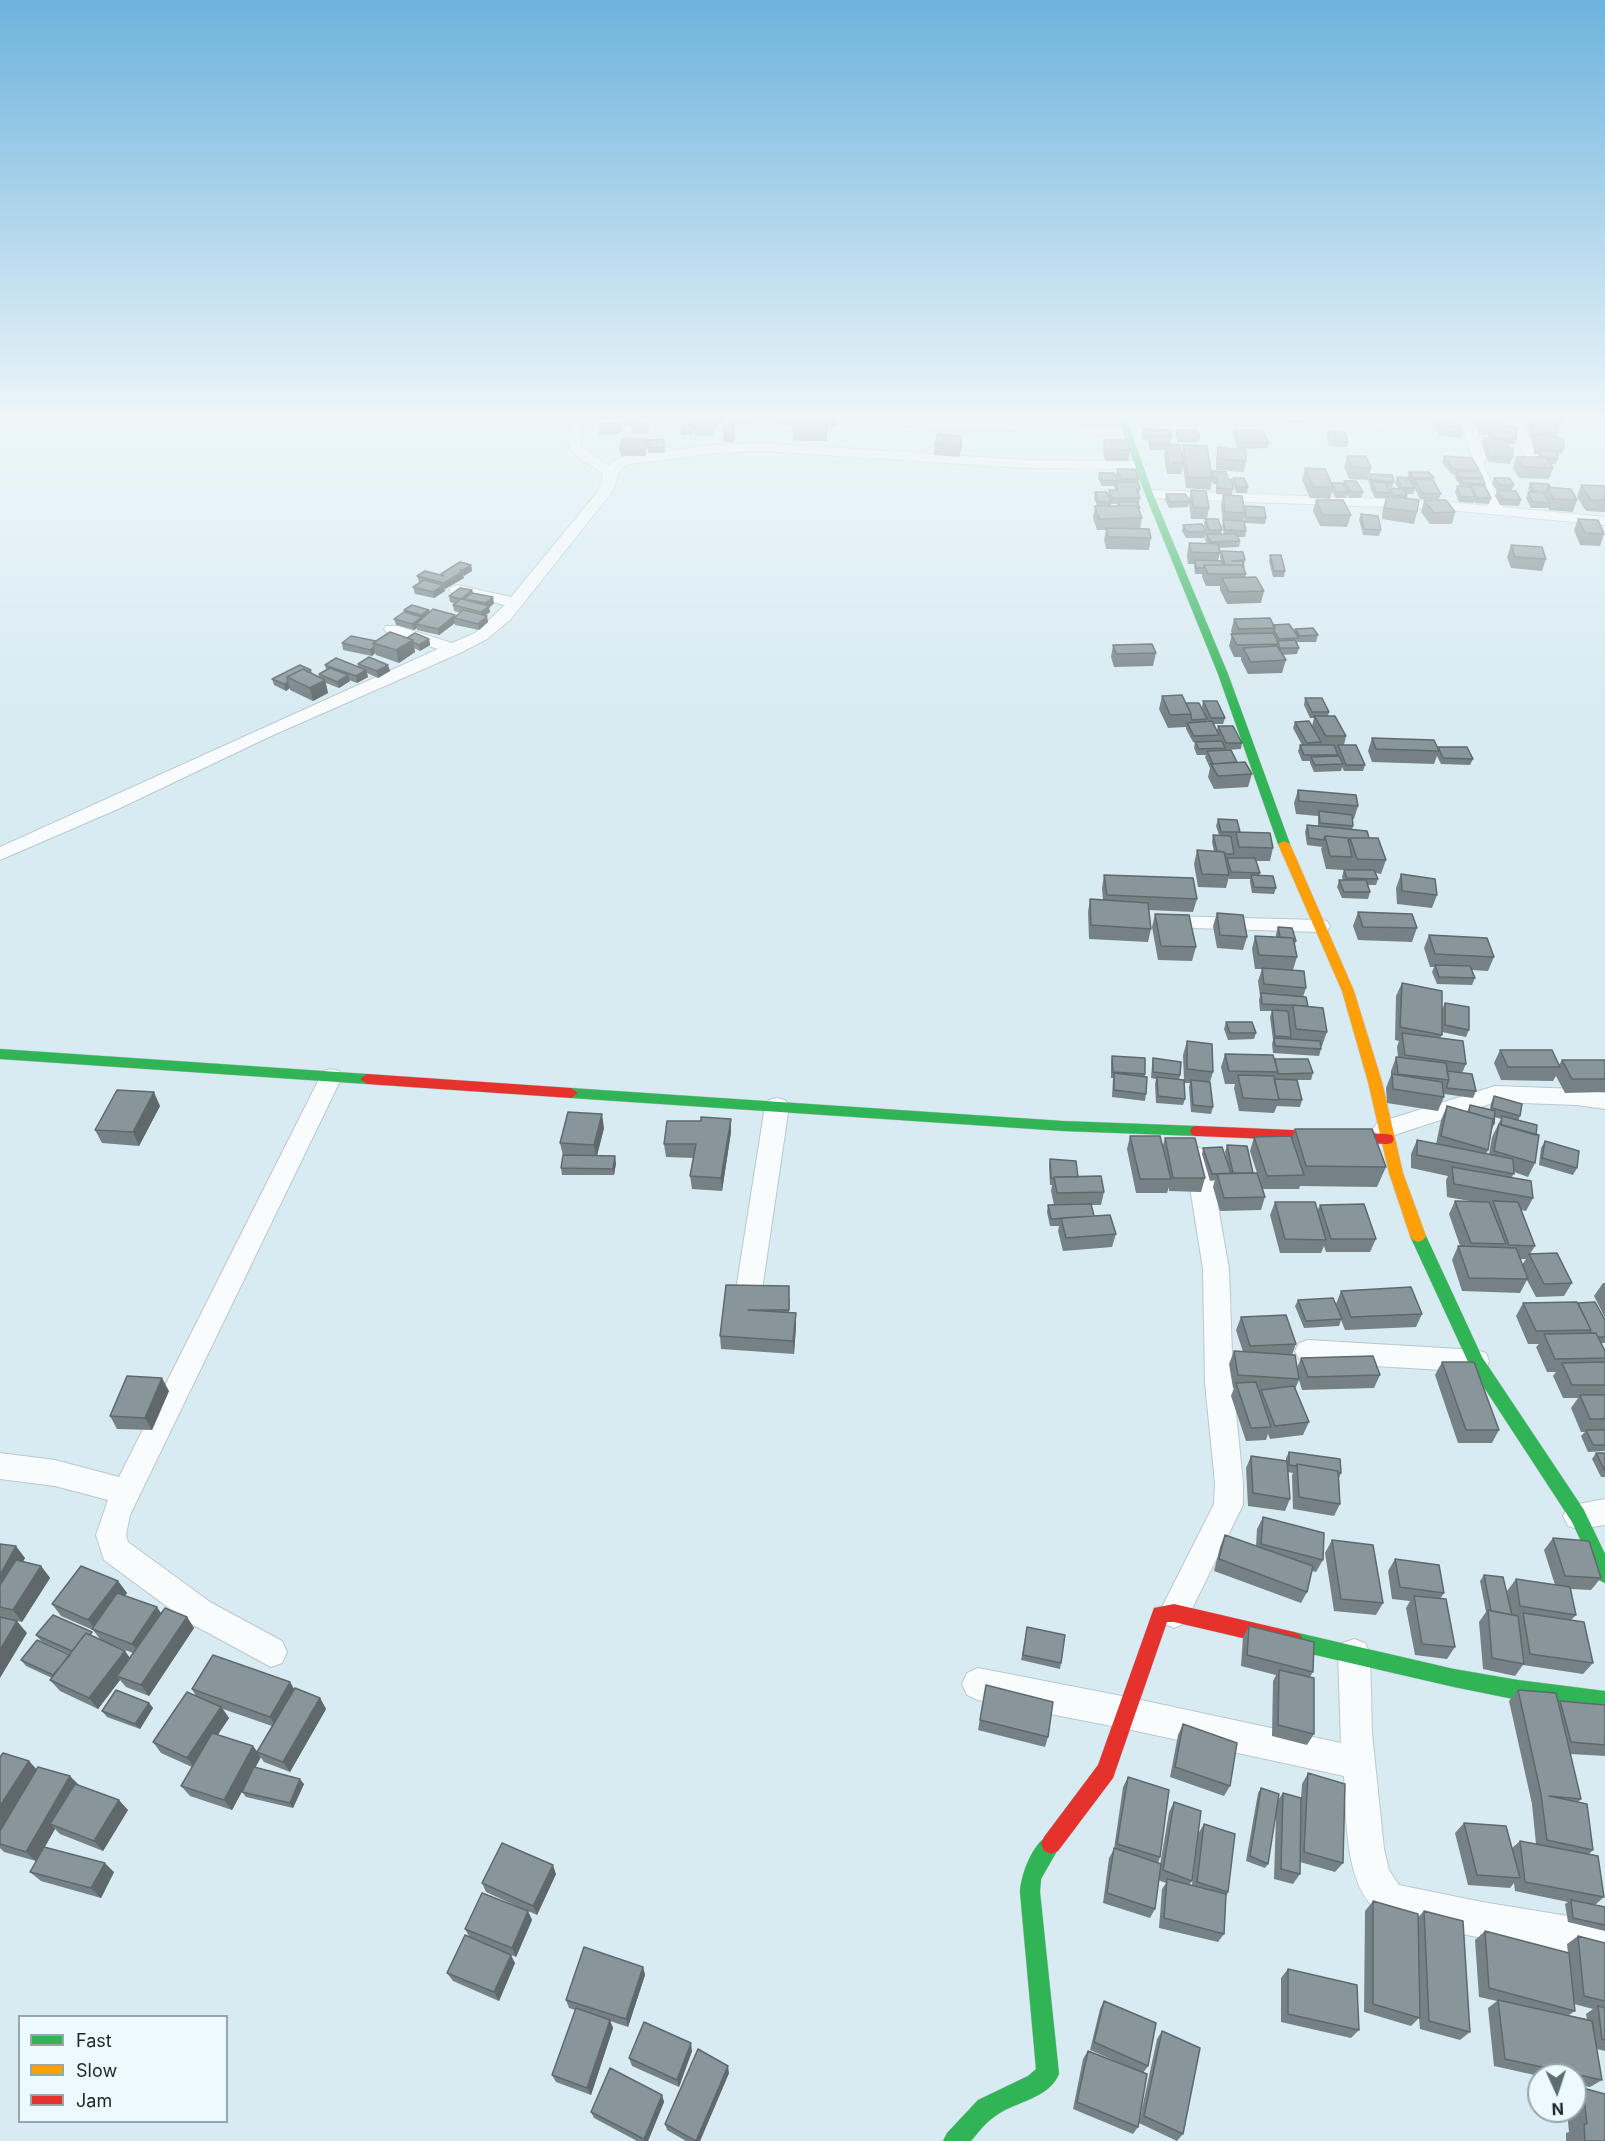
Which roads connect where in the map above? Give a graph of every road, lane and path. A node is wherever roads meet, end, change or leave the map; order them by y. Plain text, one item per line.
1 (583, 520) edge
2 (1160, 520) edge
3 (457, 590) edge
4 (515, 603) junction
5 (392, 629) dead end
6 (454, 650) junction
7 (0, 854) edge
8 (1168, 922) edge
9 (1320, 926) junction
10 (2, 1055) edge
11 (331, 1077) junction
12 (1605, 1101) edge
13 (777, 1106) junction
14 (1193, 1131) junction
15 (1386, 1134) junction
16 (749, 1290) edge
17 (1308, 1351) dead end
18 (1476, 1361) junction
19 (0, 1466) edge
20 (127, 1492) junction
21 (1592, 1514) edge
22 (1605, 1574) edge
23 (1174, 1613) junction
24 (271, 1652) dead end
25 (1353, 1653) junction
26 (978, 1684) dead end
27 (1605, 1701) edge
28 (1114, 1710) junction
29 (1358, 1763) junction
30 (1605, 1940) edge
31 (955, 2141) edge

1 - 4 street
2 - 9 street
3 - 4 street
4 - 6 street
5 - 6 street
6 - 7 street
8 - 9 street
9 - 15 street
10 - 11 street
11 - 13 street
11 - 20 street
12 - 15 street
13 - 14 street
13 - 16 street
14 - 15 street
14 - 23 street
15 - 18 street
17 - 18 street
18 - 21 street
19 - 20 street
20 - 24 street
21 - 22 street
23 - 25 street
23 - 28 street
25 - 27 street
25 - 29 street
26 - 28 street
28 - 29 street
28 - 31 street
29 - 30 street

